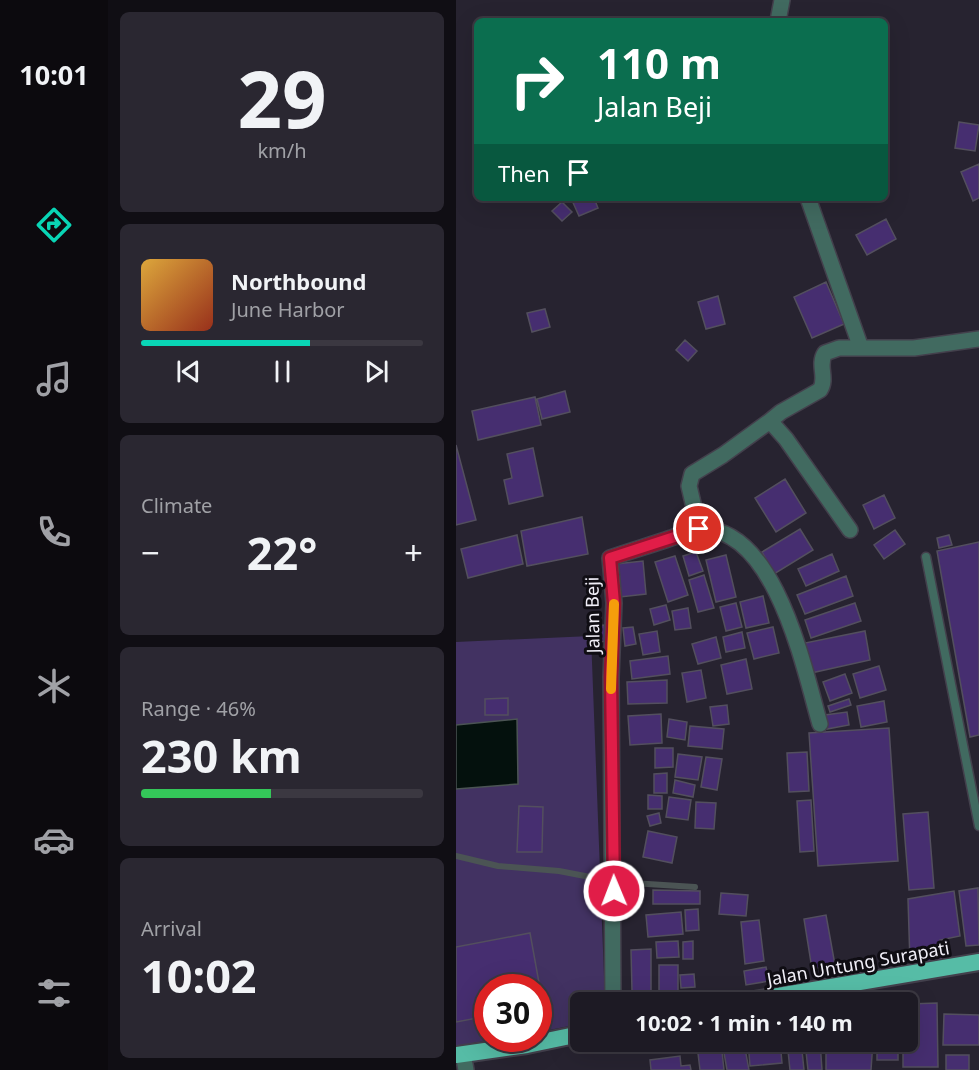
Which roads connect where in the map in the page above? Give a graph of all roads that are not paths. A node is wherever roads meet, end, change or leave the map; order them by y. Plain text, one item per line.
1 (782, 0) edge
2 (779, 18) edge
3 (809, 201) edge
4 (979, 339) edge
5 (861, 348) junction
6 (770, 422) junction
7 (699, 529) junction
8 (850, 530) dead end
9 (926, 557) dead end
10 (820, 724) dead end
11 (979, 826) edge
12 (979, 962) edge
13 (613, 992) edge
14 (801, 992) edge
15 (570, 1036) edge
16 (462, 1060) edge

1 - 2 street
3 - 5 street
4 - 5 street
5 - 6 street
6 - 7 street
6 - 8 street
7 - 10 street, Jalan Beji
7 - 13 street, Jalan Beji
9 - 11 lane
12 - 14 highway, Jalan Untung Surapati
15 - 16 highway

